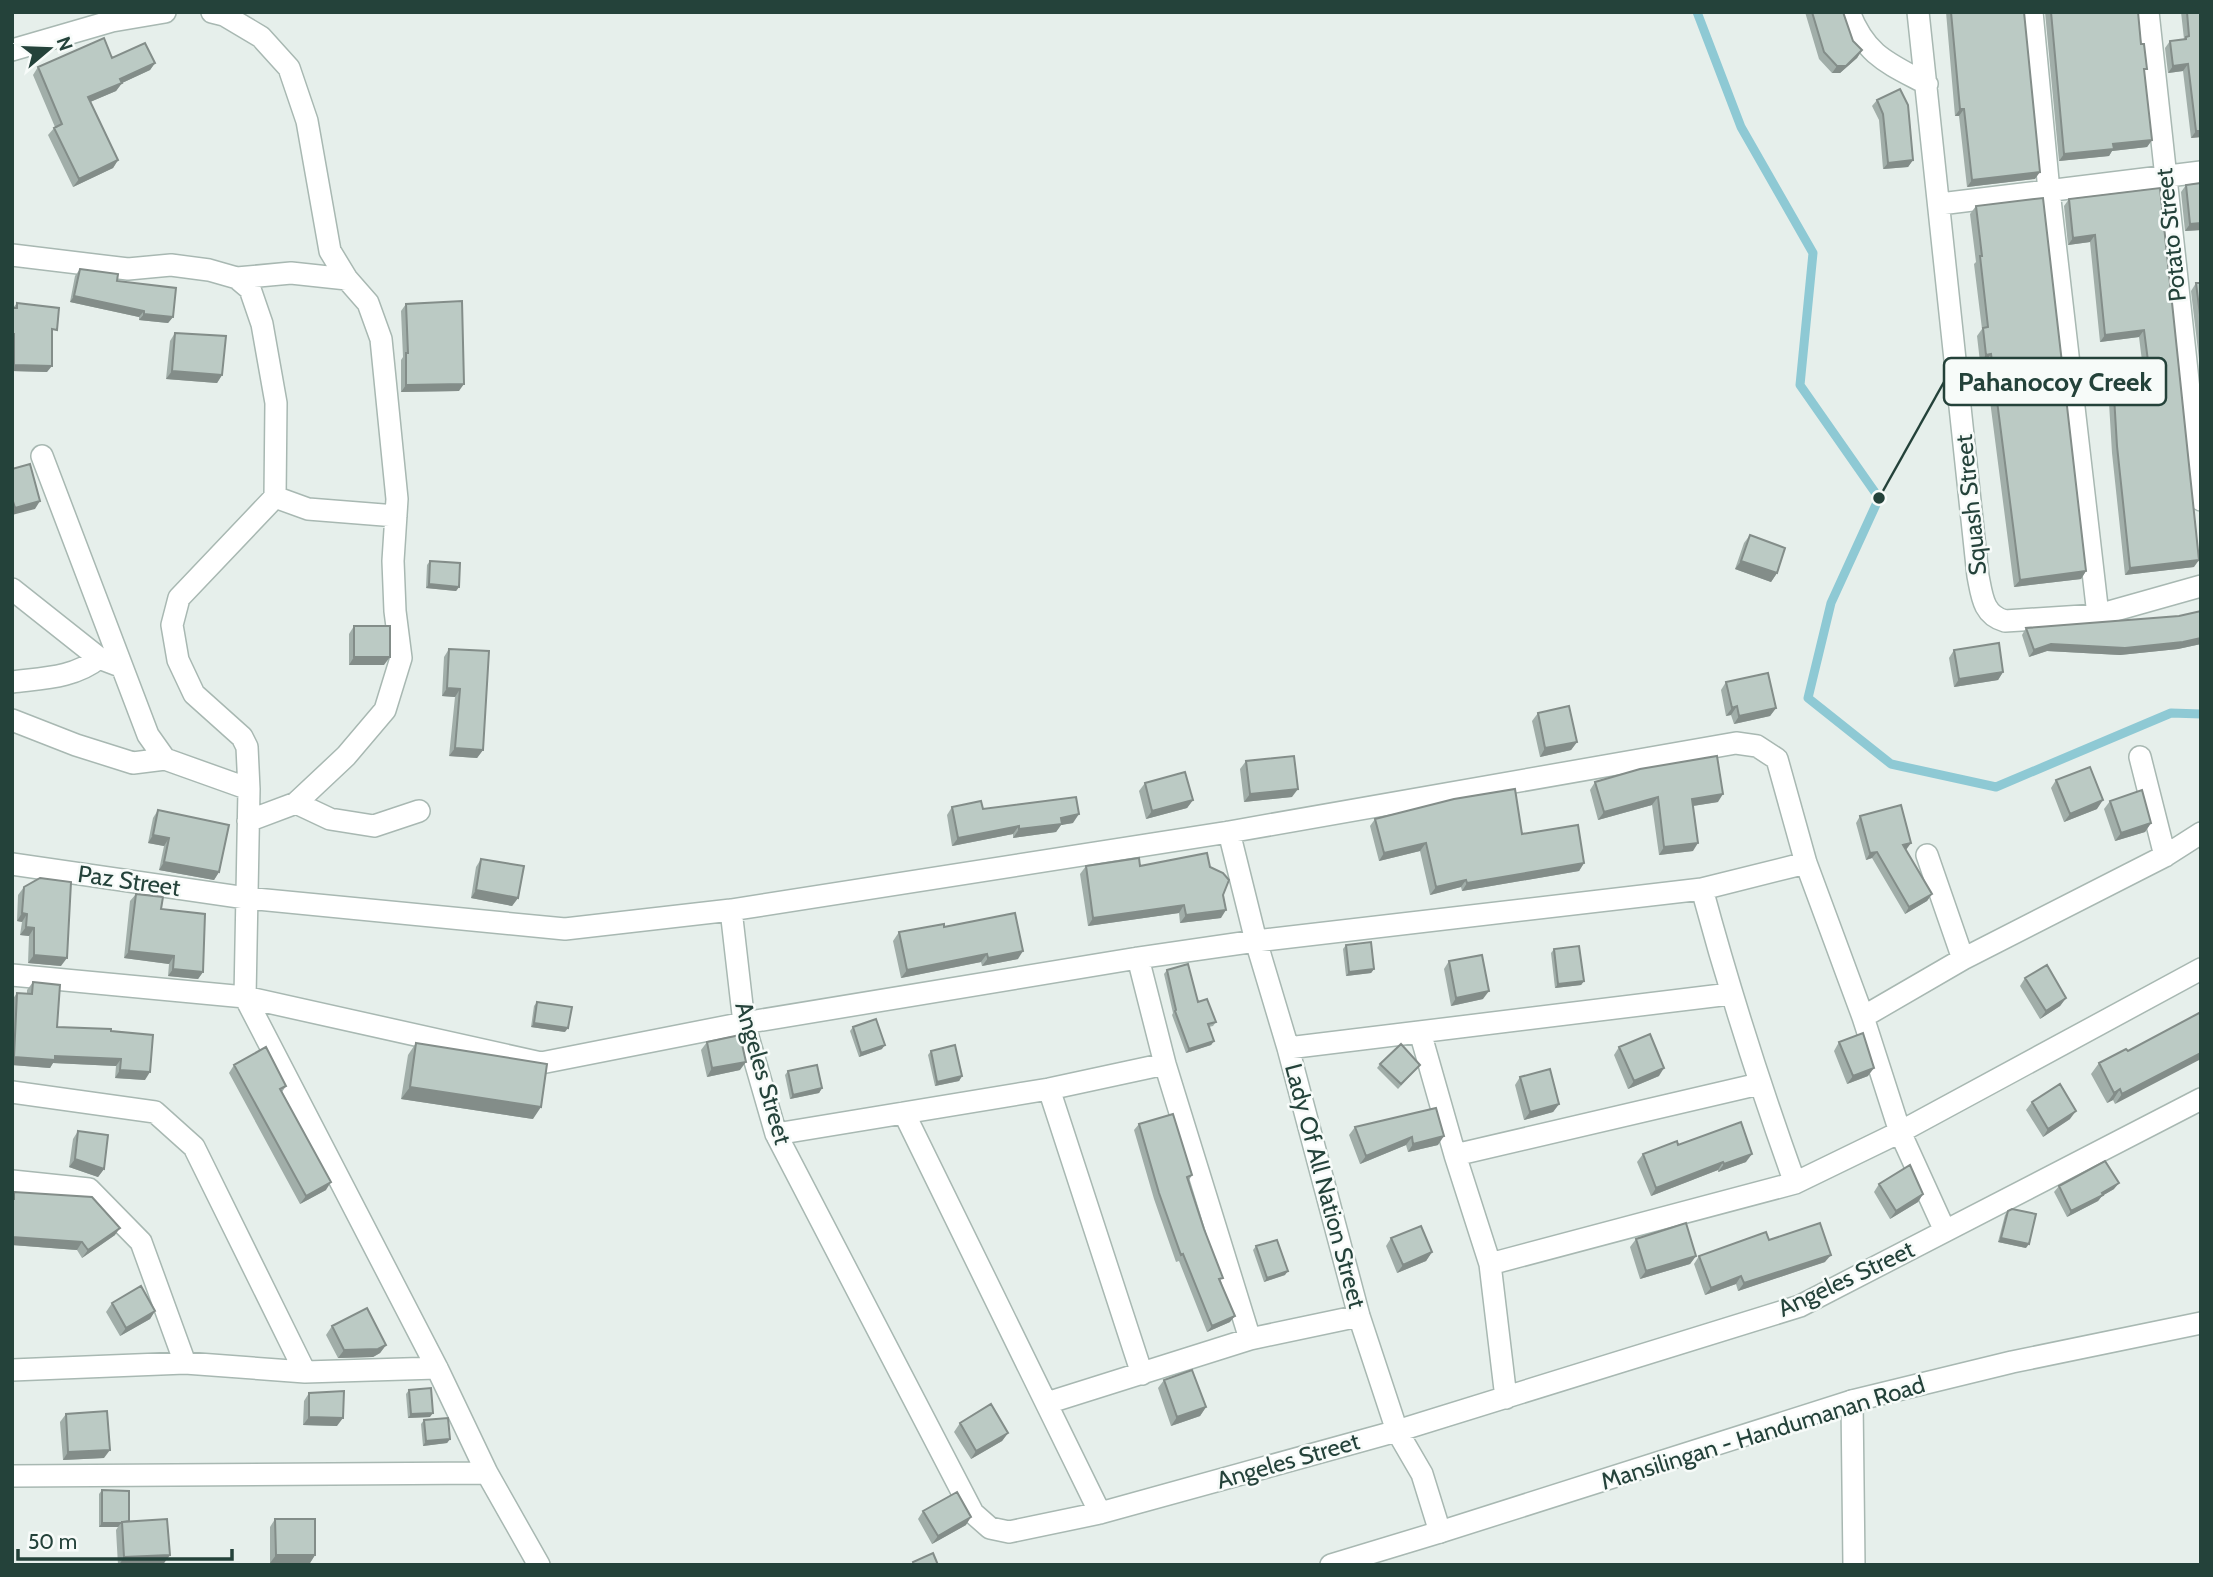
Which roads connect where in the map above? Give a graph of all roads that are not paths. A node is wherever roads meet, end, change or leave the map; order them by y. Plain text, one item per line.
1 (164, 12) edge
2 (212, 12) edge
3 (1849, 12) edge
4 (1918, 12) edge
5 (2032, 12) edge
6 (2148, 12) edge
7 (12, 50) edge
8 (1927, 84) junction
9 (2201, 172) edge
10 (2164, 176) junction
11 (2049, 191) junction
12 (1940, 204) junction
13 (12, 255) edge
14 (237, 278) junction
15 (347, 279) junction
16 (42, 456) dead end
17 (275, 497) junction
18 (2201, 500) edge
19 (396, 516) junction
20 (2201, 586) edge
21 (12, 589) edge
22 (2098, 615) junction
23 (99, 659) junction
24 (120, 666) junction
25 (12, 682) edge
26 (12, 720) edge
27 (2140, 757) dead end
28 (165, 759) junction
29 (249, 789) junction
30 (296, 803) junction
31 (419, 811) dead end
32 (248, 821) junction
33 (1228, 832) junction
34 (2201, 833) edge
35 (1927, 855) dead end
36 (2165, 856) junction
37 (1806, 863) junction
38 (12, 864) edge
39 (1702, 889) junction
40 (246, 898) junction
41 (731, 910) junction
42 (1256, 941) junction
43 (1138, 958) junction
44 (1963, 959) junction
45 (2201, 969) edge
46 (12, 975) edge
47 (1730, 994) junction
48 (245, 997) junction
49 (1863, 1017) junction
50 (744, 1023) junction
51 (1420, 1032) junction
52 (1288, 1048) junction
53 (1165, 1064) junction
54 (1759, 1084) junction
55 (1049, 1089) junction
56 (12, 1092) edge
57 (2201, 1099) edge
58 (904, 1113) junction
59 (1900, 1132) junction
60 (776, 1134) junction
61 (1455, 1155) junction
62 (12, 1181) edge
63 (1795, 1184) junction
64 (1945, 1231) junction
65 (1490, 1264) junction
66 (1359, 1316) junction
67 (2201, 1323) edge
68 (1250, 1339) junction
69 (185, 1363) junction
70 (437, 1368) junction
71 (12, 1370) edge
72 (304, 1372) junction
73 (1142, 1374) junction
74 (1506, 1398) junction
75 (1852, 1401) junction
76 (1047, 1403) junction
77 (1397, 1431) junction
78 (487, 1473) junction
79 (12, 1476) edge
80 (1100, 1513) junction
81 (1440, 1532) junction
82 (539, 1565) edge
83 (1331, 1565) edge
84 (1854, 1565) edge

1 - 7 street
2 - 15 street
3 - 8 street
4 - 8 street, Squash Street
5 - 11 street
6 - 10 street, Potato Street
8 - 12 street, Squash Street
9 - 10 street
10 - 11 street
10 - 18 street, Potato Street
11 - 12 street
11 - 22 street
12 - 22 street, Squash Street
13 - 14 street
14 - 15 street
14 - 17 street
15 - 19 street
16 - 24 street
17 - 19 street
17 - 29 street
19 - 30 street
20 - 22 street, Squash Street
21 - 23 street
23 - 24 street
23 - 25 street
24 - 28 street
26 - 28 street
27 - 36 street
28 - 29 street
29 - 32 street
30 - 31 street
30 - 32 street
32 - 40 street
33 - 37 street, Paz Street
33 - 41 street, Paz Street
33 - 42 street, Lady Of All Nation Street
34 - 36 street
35 - 44 street
36 - 44 street
37 - 39 street
37 - 49 street
38 - 40 street, Paz Street
39 - 42 street
39 - 47 street
40 - 41 street, Paz Street
40 - 48 street
41 - 50 street, Angeles Street
42 - 43 street
42 - 52 street, Lady Of All Nation Street
43 - 50 street
43 - 53 street
44 - 49 street
45 - 59 street
46 - 48 street
47 - 51 street
47 - 54 street
48 - 50 street
48 - 70 street
49 - 59 street
50 - 60 street, Angeles Street
51 - 52 street
51 - 61 street
52 - 66 street, Lady Of All Nation Street
53 - 55 street
53 - 68 street
54 - 61 street
54 - 63 street
55 - 58 street
55 - 73 street
56 - 72 street
57 - 64 street, Angeles Street
58 - 60 street
58 - 76 street
59 - 63 street
59 - 64 street
60 - 80 street, Angeles Street
61 - 65 street
62 - 69 street
63 - 65 street
64 - 74 street, Angeles Street
65 - 74 street
66 - 68 street
66 - 77 street, Lady Of All Nation Street
67 - 75 street, Mansilingan - Handumanan Road
68 - 73 street
69 - 71 street
69 - 72 street
70 - 72 street
70 - 78 street
73 - 76 street
74 - 77 street, Angeles Street
75 - 81 street, Mansilingan - Handumanan Road
75 - 84 street
76 - 80 street
77 - 80 street, Angeles Street
77 - 81 street, Lady Of All Nation Street
78 - 79 street
78 - 82 street
81 - 83 street, Mansilingan - Handumanan Road

